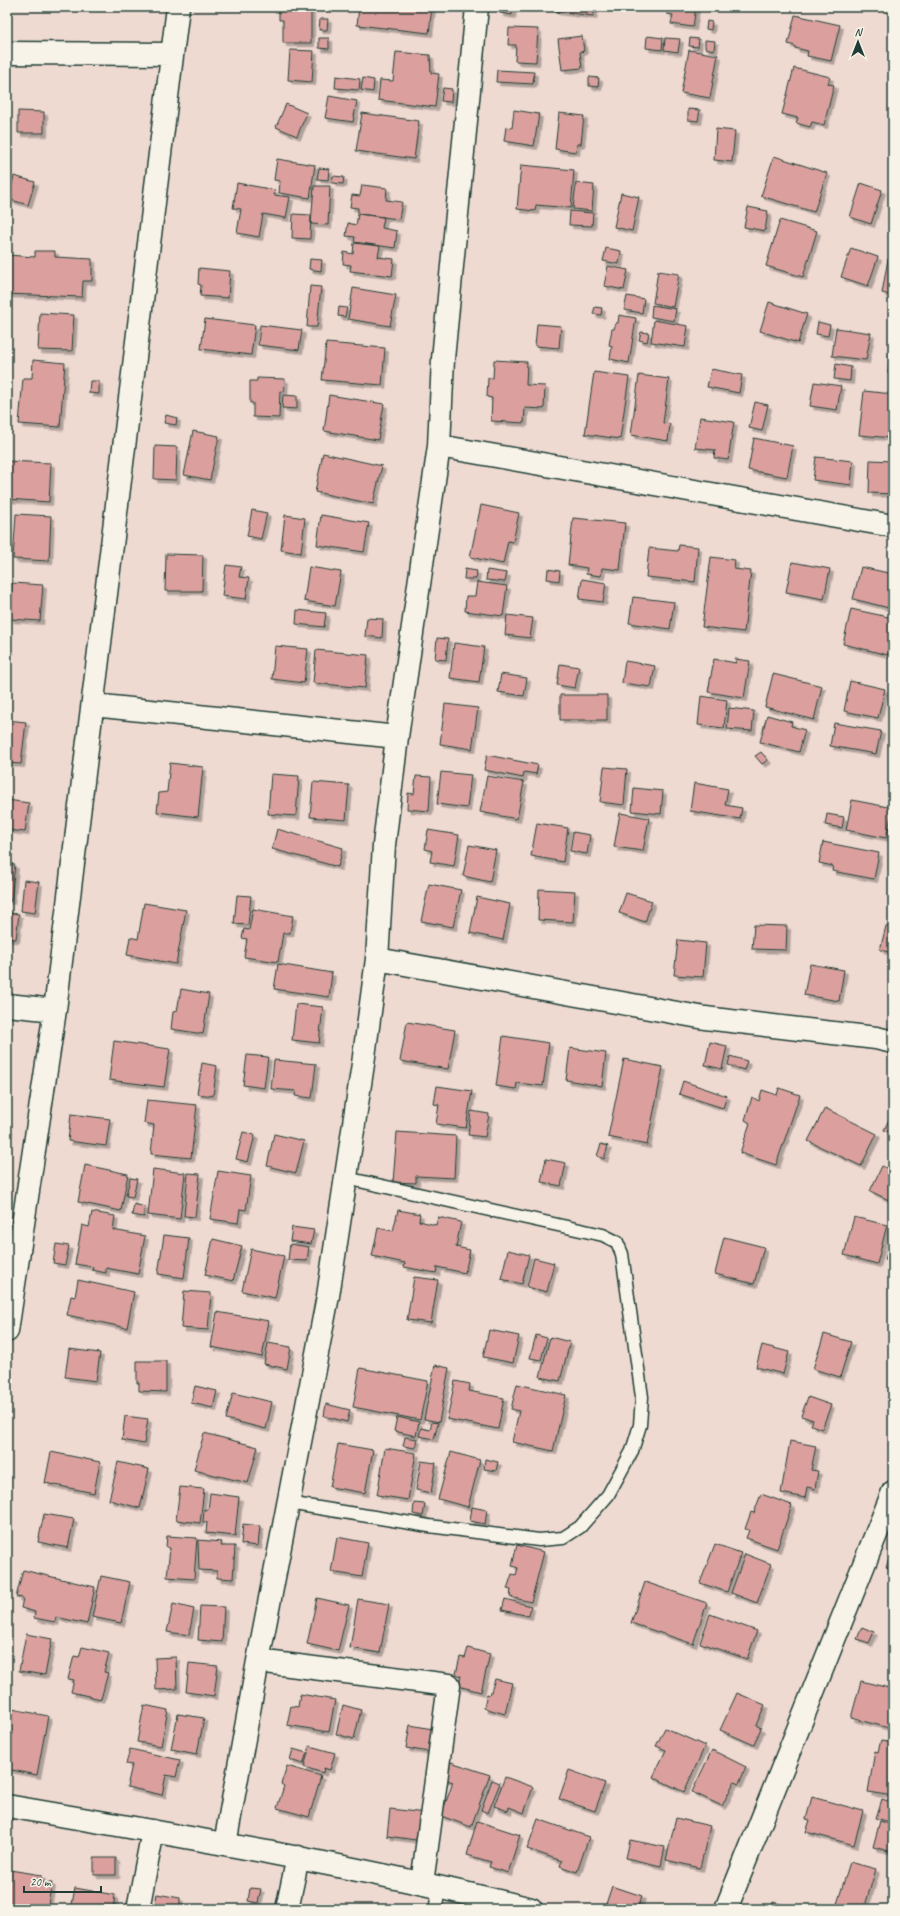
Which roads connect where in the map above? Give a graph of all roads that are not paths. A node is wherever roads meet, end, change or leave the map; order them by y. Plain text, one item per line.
1 (178, 7) edge
2 (477, 7) edge
3 (7, 53) edge
4 (172, 54) junction
5 (438, 446) junction
6 (893, 526) edge
7 (93, 705) junction
8 (397, 737) junction
9 (378, 959) junction
10 (7, 1005) edge
11 (55, 1010) junction
12 (893, 1042) edge
13 (346, 1178) junction
14 (7, 1330) edge
15 (893, 1492) edge
16 (288, 1503) junction
17 (258, 1661) junction
18 (7, 1806) edge
19 (152, 1831) junction
20 (225, 1844) junction
21 (298, 1857) junction
22 (431, 1885) junction
23 (138, 1909) edge
24 (287, 1909) edge
25 (435, 1909) edge
26 (531, 1909) edge
27 (726, 1909) edge

1 - 4 street
2 - 5 street
3 - 4 street
4 - 7 street
5 - 6 street
5 - 8 street
7 - 8 street
7 - 11 street
8 - 9 street
9 - 12 street
9 - 13 street
10 - 11 street
11 - 14 street
13 - 16 street
13 - 16 lane
15 - 27 street
16 - 17 street
17 - 20 street
17 - 22 street
18 - 19 street
19 - 20 street
19 - 23 street
20 - 21 street
21 - 22 street
21 - 24 street
22 - 25 lane
22 - 26 street

